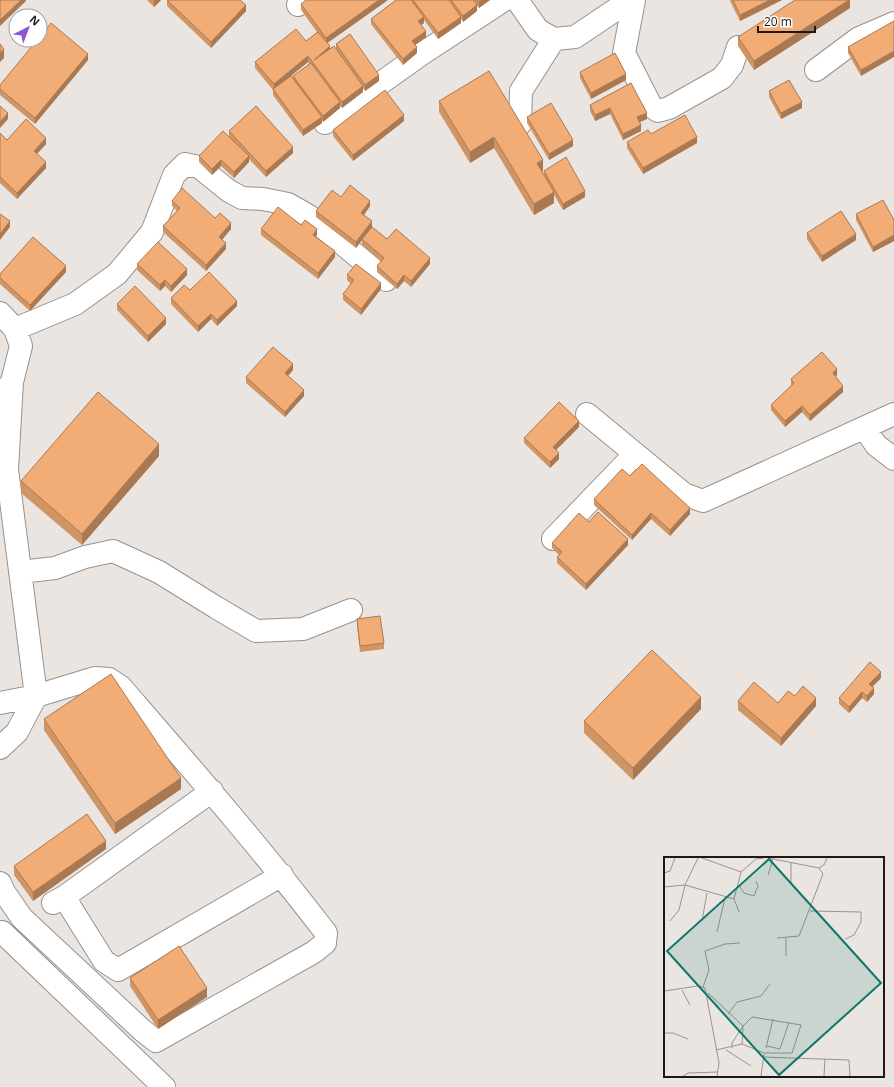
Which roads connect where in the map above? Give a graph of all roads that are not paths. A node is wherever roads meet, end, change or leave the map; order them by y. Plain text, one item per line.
1 (504, 0) edge
2 (517, 0) edge
3 (630, 0) edge
4 (634, 0) edge
5 (894, 23) edge
6 (554, 39) junction
7 (738, 47) edge
8 (816, 70) dead end
9 (326, 123) edge
10 (520, 124) edge
11 (386, 280) edge
12 (0, 313) edge
13 (15, 330) junction
14 (6, 389) edge
15 (587, 414) dead end
16 (894, 414) edge
17 (865, 429) junction
18 (635, 454) junction
19 (894, 459) edge
20 (553, 538) dead end
21 (20, 572) junction
22 (351, 610) dead end
23 (36, 696) junction
24 (0, 703) edge
25 (0, 748) edge
26 (212, 791) junction
27 (282, 875) junction
28 (0, 883) edge
29 (22, 918) junction
30 (1, 933) edge
31 (156, 1041) junction
32 (134, 1058) junction
33 (164, 1087) edge

1 - 9 street
2 - 6 street
3 - 6 street
4 - 7 street
5 - 8 street
6 - 10 street
11 - 13 street
12 - 13 street
13 - 14 street
14 - 21 street
15 - 18 street
16 - 17 street
17 - 18 street
17 - 19 street
18 - 20 street
21 - 22 street
21 - 23 street
23 - 24 street
23 - 25 street
23 - 26 street
26 - 27 street
26 - 27 street
27 - 31 street
28 - 29 street
29 - 30 street
29 - 31 street
30 - 32 street
31 - 32 street
32 - 33 street

